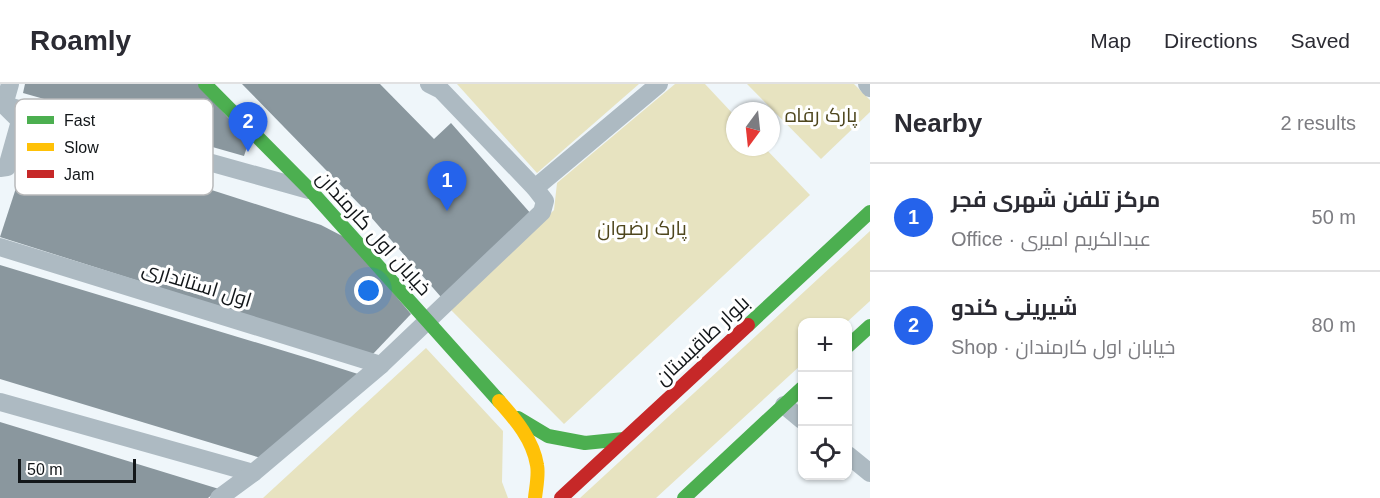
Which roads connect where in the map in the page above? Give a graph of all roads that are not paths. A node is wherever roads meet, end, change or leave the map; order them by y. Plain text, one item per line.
1 (10, 84) edge
2 (205, 84) edge
3 (429, 84) edge
4 (659, 84) edge
5 (867, 84) edge
6 (870, 88) edge
7 (2, 106) edge
8 (15, 117) edge
9 (15, 139) edge
10 (213, 164) edge
11 (0, 168) edge
12 (535, 188) junction
13 (311, 191) junction
14 (870, 212) edge
15 (0, 247) edge
16 (428, 322) junction
17 (870, 326) edge
18 (852, 342) edge
19 (381, 365) junction
20 (798, 392) edge
21 (0, 402) edge
22 (784, 405) junction
23 (510, 413) junction
24 (798, 417) edge
25 (624, 439) junction
26 (852, 458) edge
27 (253, 473) junction
28 (870, 473) edge
29 (219, 498) edge
30 (535, 498) edge
31 (561, 498) edge
32 (684, 498) edge

1 - 7 street
2 - 13 street, خیابان اول کارمندان
3 - 12 street
4 - 12 street
5 - 6 street
7 - 8 street
9 - 11 street
10 - 13 street
12 - 16 street
13 - 16 street, خیابان اول کارمندان
14 - 25 street, بلوار طاقبستان
15 - 19 street, اول استانداری
16 - 19 street
16 - 23 street, خیابان اول کارمندان
17 - 18 street
19 - 27 street
20 - 22 street
21 - 27 street
22 - 24 street
22 - 32 street
23 - 25 street
23 - 30 street
25 - 31 street, بلوار طاقبستان
26 - 28 street
27 - 29 street

